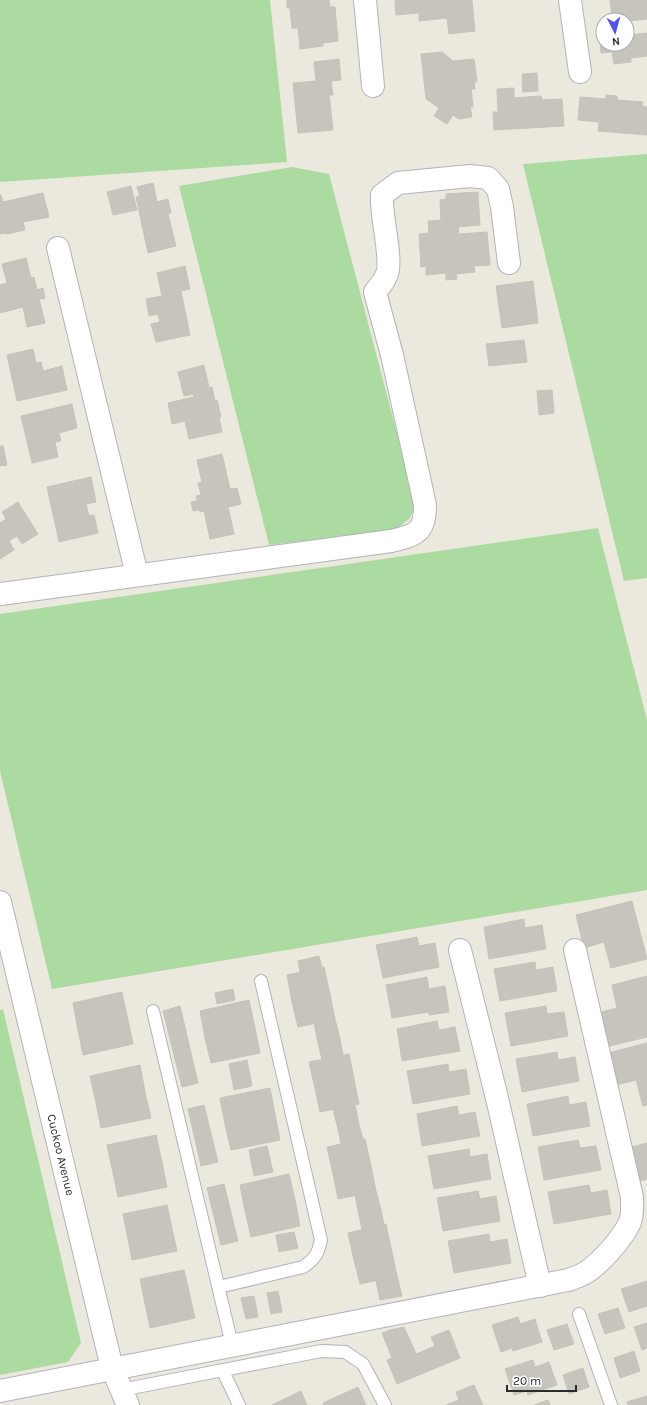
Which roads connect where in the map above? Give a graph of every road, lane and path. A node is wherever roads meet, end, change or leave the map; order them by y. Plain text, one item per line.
1 (365, 0) edge
2 (570, 0) edge
3 (580, 72) dead end
4 (373, 86) dead end
5 (58, 248) dead end
6 (509, 263) dead end
7 (137, 575) junction
8 (0, 594) edge
9 (0, 902) edge
10 (460, 950) dead end
11 (575, 950) dead end
12 (261, 981) dead end
13 (153, 1011) dead end
14 (540, 1286) junction
15 (219, 1287) junction
16 (579, 1314) dead end
17 (232, 1345) junction
18 (112, 1368) junction
19 (223, 1371) junction
20 (0, 1391) edge
21 (125, 1397) edge
22 (239, 1405) edge
23 (385, 1405) edge
24 (611, 1405) edge

1 - 4 street
2 - 3 street
5 - 7 street
6 - 7 street
7 - 8 street
9 - 18 street, Cuckoo Avenue
10 - 14 street
11 - 14 street
12 - 15 lane
13 - 15 lane
14 - 17 street
15 - 17 lane
16 - 24 lane
17 - 18 street
18 - 20 street
18 - 21 street, Cuckoo Avenue
19 - 21 lane
19 - 22 lane
19 - 23 lane

